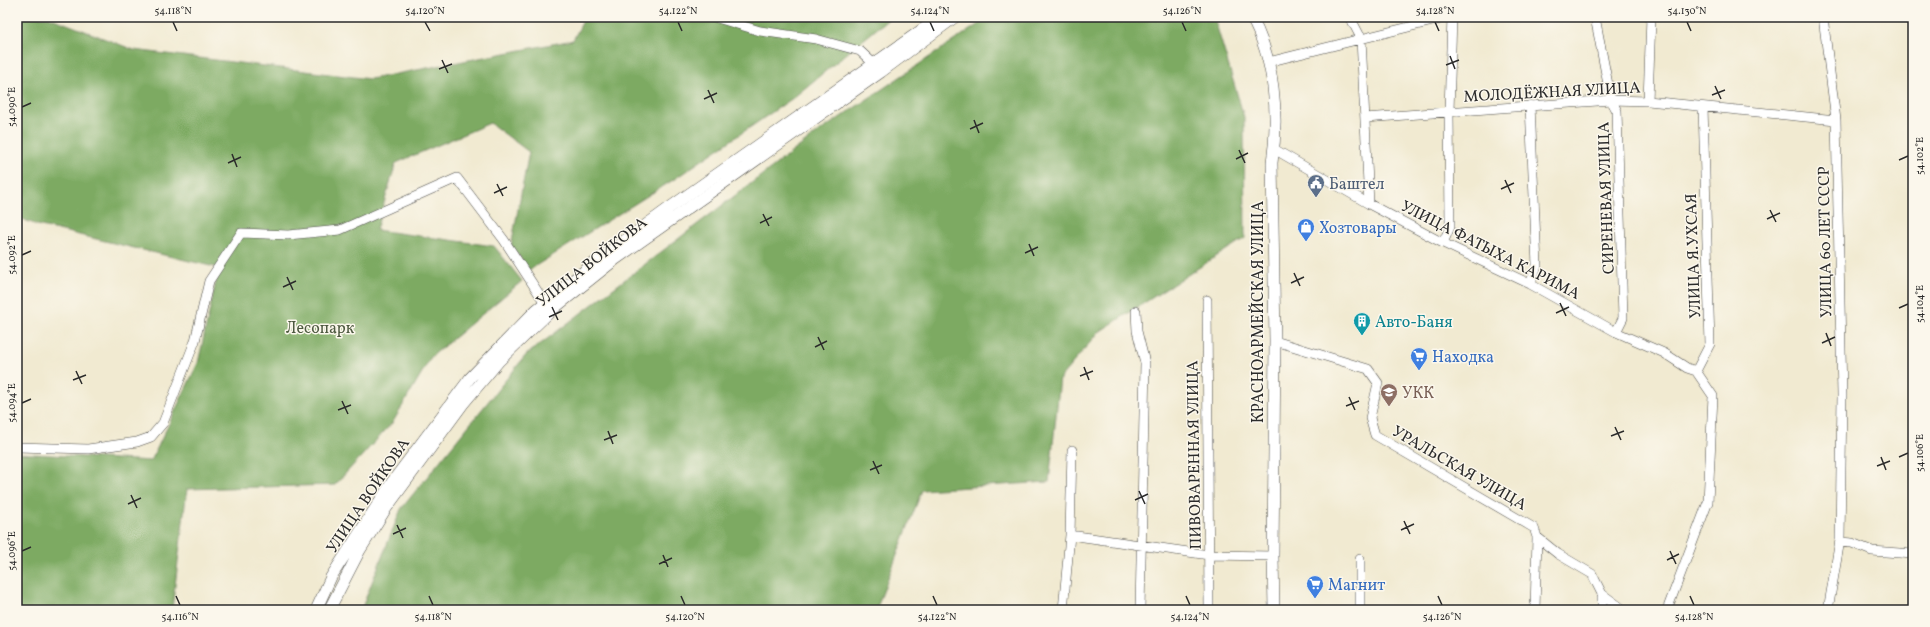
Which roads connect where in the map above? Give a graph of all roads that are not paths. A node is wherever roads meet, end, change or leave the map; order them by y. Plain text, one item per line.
1 (714, 17) edge
2 (940, 17) edge
3 (956, 17) edge
4 (1251, 17) edge
5 (1350, 17) edge
6 (1447, 17) edge
7 (1595, 17) edge
8 (1651, 17) edge
9 (1823, 17) edge
10 (1361, 38) junction
11 (1268, 62) junction
12 (874, 64) junction
13 (1610, 100) junction
14 (1648, 101) junction
15 (1530, 105) junction
16 (1703, 107) junction
17 (1449, 111) junction
18 (1365, 118) junction
19 (1836, 120) junction
20 (1274, 149) junction
21 (1369, 204) junction
22 (1443, 243) junction
23 (1530, 284) junction
24 (1207, 300) dead end
25 (545, 303) junction
26 (1136, 311) dead end
27 (1616, 332) junction
28 (1275, 341) junction
29 (1696, 371) junction
30 (17, 447) edge
31 (1072, 450) dead end
32 (1070, 535) junction
33 (1537, 538) junction
34 (1840, 542) junction
35 (1141, 544) junction
36 (1913, 554) edge
37 (1209, 555) junction
38 (1272, 556) junction
39 (1360, 558) dead end
40 (1602, 594) junction
41 (316, 610) edge
42 (329, 610) edge
43 (1063, 610) edge
44 (1140, 610) edge
45 (1209, 610) edge
46 (1274, 610) edge
47 (1360, 610) edge
48 (1535, 610) edge
49 (1602, 610) edge
50 (1624, 610) edge
51 (1667, 610) edge
52 (1828, 610) edge

1 - 12 street
2 - 12 main road, УЛИЦА ВОЙКОВА
3 - 42 main road, УЛИЦА ВОЙКОВА
4 - 11 main road, КРАСНОАРМЕЙСКАЯ УЛИЦА
5 - 10 street
6 - 10 street
6 - 17 street
7 - 13 street, СИРЕНЕВАЯ УЛИЦА
8 - 14 street
9 - 19 street, УЛИЦА 60 ЛЕТ СССР
10 - 11 street
10 - 18 street
11 - 20 main road, КРАСНОАРМЕЙСКАЯ УЛИЦА
12 - 25 main road, УЛИЦА ВОЙКОВА
13 - 14 street, МОЛОДЁЖНАЯ УЛИЦА
13 - 15 street, МОЛОДЁЖНАЯ УЛИЦА
13 - 27 street, СИРЕНЕВАЯ УЛИЦА
14 - 16 street, МОЛОДЁЖНАЯ УЛИЦА
15 - 17 street, МОЛОДЁЖНАЯ УЛИЦА
15 - 23 street
16 - 19 street, МОЛОДЁЖНАЯ УЛИЦА
16 - 29 street, УЛИЦА Я.УХСАЯ
17 - 18 street, МОЛОДЁЖНАЯ УЛИЦА
17 - 22 street
18 - 21 street
19 - 34 street, УЛИЦА 60 ЛЕТ СССР
20 - 21 street, УЛИЦА ФАТЫХА КАРИМА
20 - 28 main road, КРАСНОАРМЕЙСКАЯ УЛИЦА
21 - 22 street, УЛИЦА ФАТЫХА КАРИМА
22 - 23 street, УЛИЦА ФАТЫХА КАРИМА
23 - 27 street, УЛИЦА ФАТЫХА КАРИМА
24 - 37 street, ПИВОВАРЕННАЯ УЛИЦА
25 - 30 street
25 - 41 main road, УЛИЦА ВОЙКОВА
26 - 35 street
27 - 29 street, УЛИЦА ФАТЫХА КАРИМА
28 - 33 street, УРАЛЬСКАЯ УЛИЦА
28 - 38 main road, КРАСНОАРМЕЙСКАЯ УЛИЦА
29 - 51 street
31 - 32 street
32 - 35 street
32 - 43 street
33 - 40 street, УРАЛЬСКАЯ УЛИЦА
33 - 48 street
34 - 36 street
34 - 52 street, УЛИЦА 60 ЛЕТ СССР
35 - 37 street
35 - 44 street
37 - 38 street
37 - 45 street, ПИВОВАРЕННАЯ УЛИЦА
38 - 46 main road, КРАСНОАРМЕЙСКАЯ УЛИЦА
39 - 47 street
40 - 49 street, УРАЛЬСКАЯ УЛИЦА
40 - 50 street

